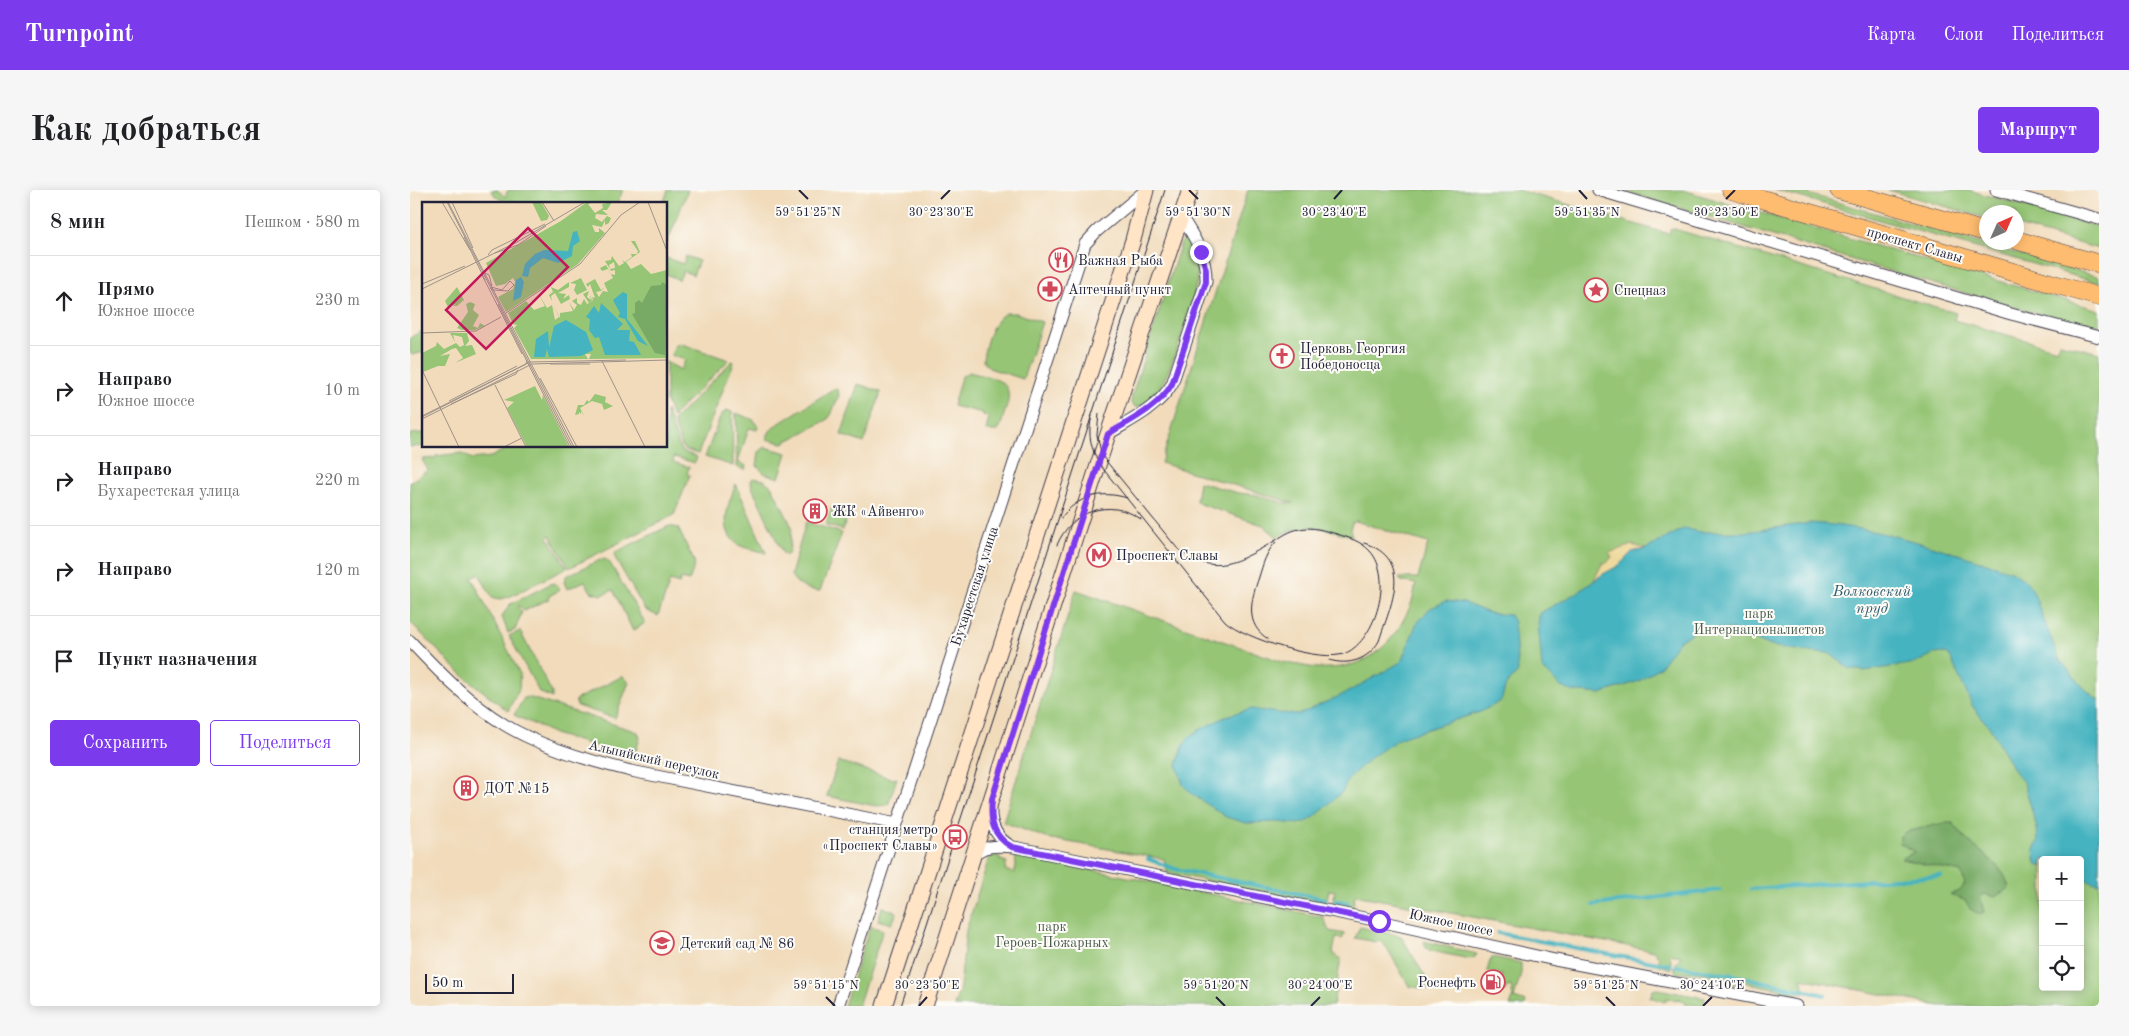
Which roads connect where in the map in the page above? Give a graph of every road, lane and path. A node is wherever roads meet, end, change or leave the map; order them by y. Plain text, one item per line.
1 (1146, 190) edge
2 (1190, 190) edge
3 (1598, 190) edge
4 (1731, 190) edge
5 (1839, 190) edge
6 (1996, 190) edge
7 (1180, 215) junction
8 (2099, 219) edge
9 (1979, 230) edge
10 (2024, 242) edge
11 (2099, 264) edge
12 (2099, 297) edge
13 (2099, 337) edge
14 (1108, 434) junction
15 (410, 641) edge
16 (992, 799) junction
17 (897, 824) junction
18 (1012, 847) junction
19 (972, 858) junction
20 (838, 1006) edge
21 (884, 1006) edge
22 (925, 1006) edge
23 (1796, 1006) edge

1 - 17 street, Бухарестская улица
1 - 21 main road, Бухарестская улица
2 - 7 main road
3 - 13 street
4 - 12 main road, проспект Славы
5 - 9 main road
6 - 8 street
7 - 14 main road
7 - 14 street
10 - 11 main road
14 - 16 main road
15 - 17 street, Альпийский переулок
16 - 18 street
16 - 19 main road
17 - 20 street, Бухарестская улица
18 - 19 street, Южное шоссе
18 - 23 street, Южное шоссе
19 - 22 main road

